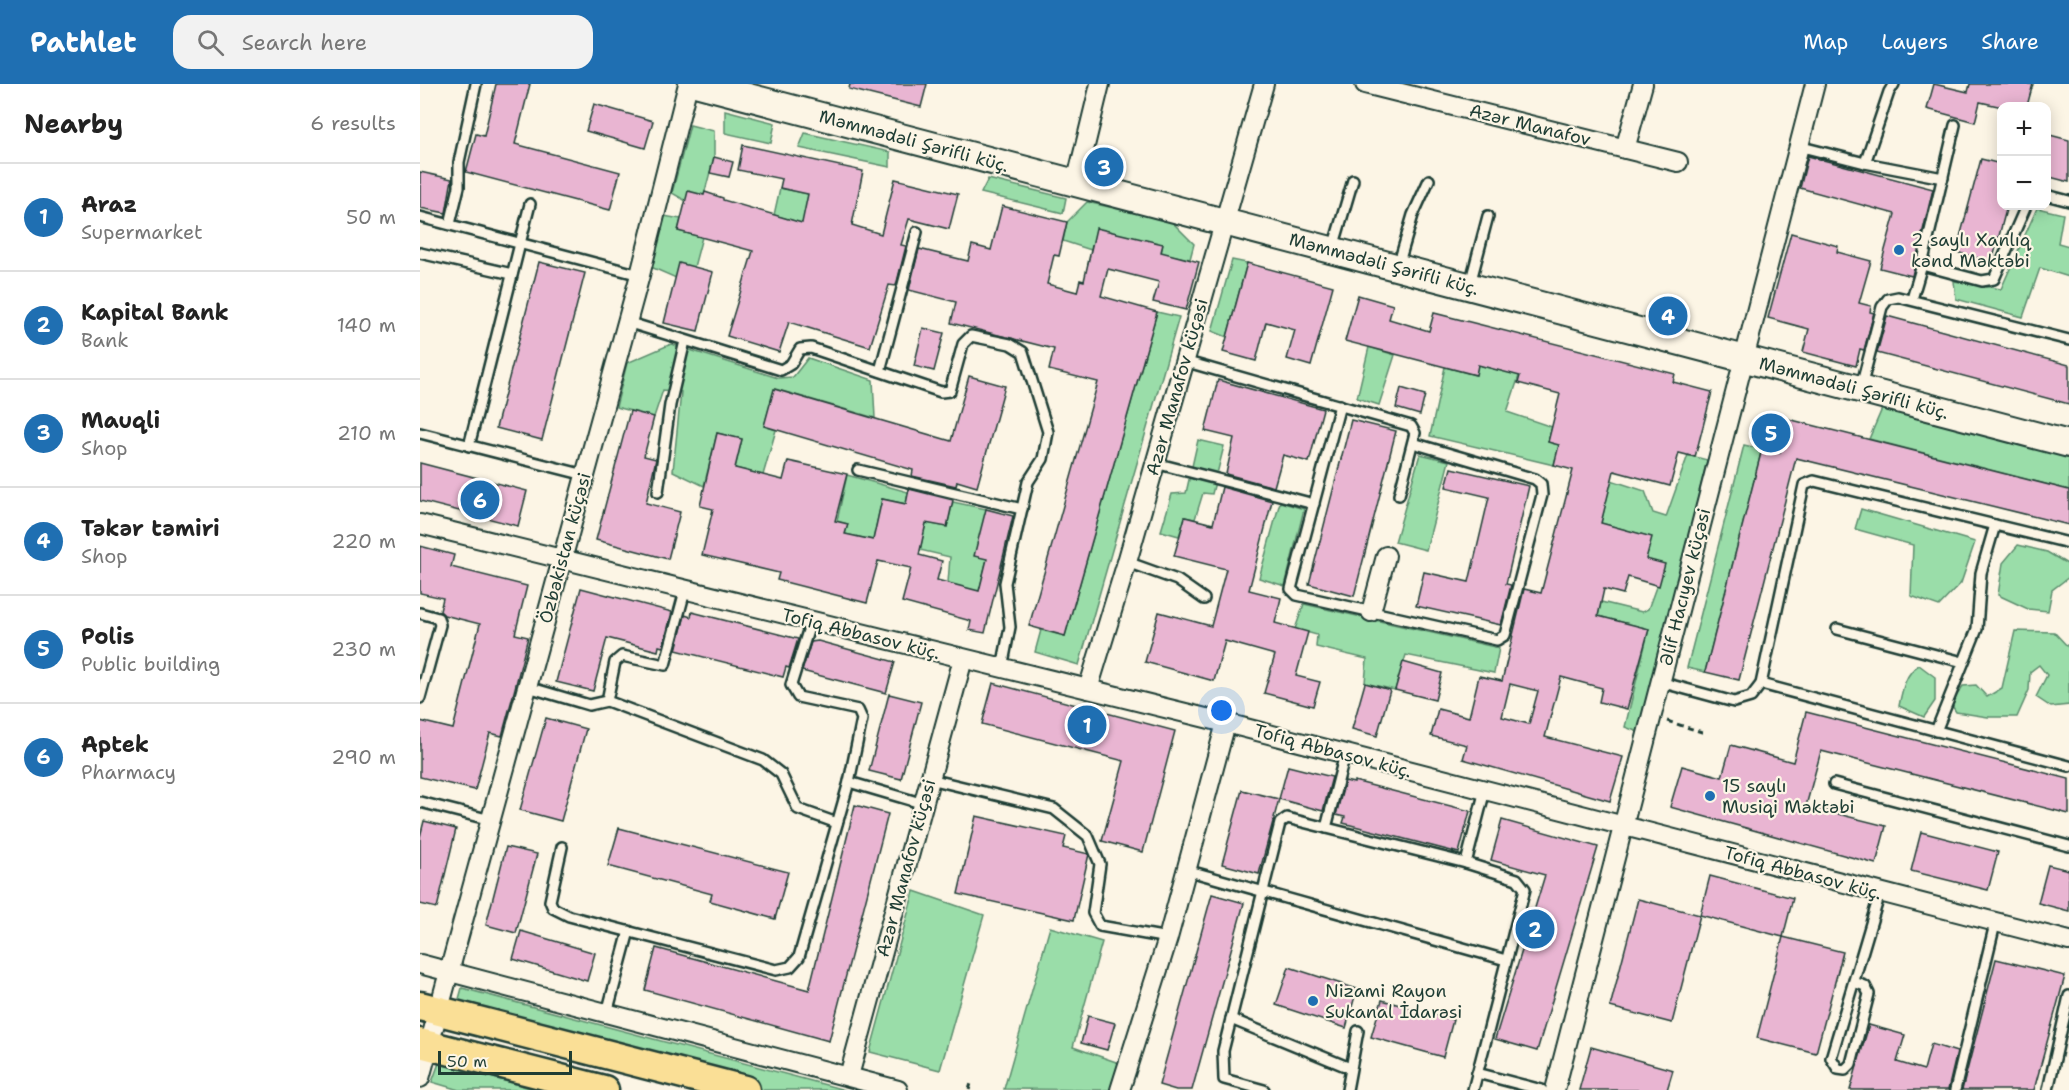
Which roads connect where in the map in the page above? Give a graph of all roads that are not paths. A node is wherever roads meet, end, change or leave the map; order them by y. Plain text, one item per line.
1 (476, 84) edge
2 (688, 84) edge
3 (699, 84) edge
4 (1100, 84) edge
5 (1264, 84) edge
6 (1365, 84) edge
7 (1643, 84) edge
8 (1815, 84) edge
9 (1894, 84) edge
10 (1955, 125) dead end
11 (1798, 146) junction
12 (1625, 149) junction
13 (1678, 162) dead end
14 (1865, 163) junction
15 (1943, 178) junction
16 (1353, 180) dead end
17 (1429, 180) dead end
18 (1076, 183) junction
19 (2051, 196) edge
20 (2069, 201) edge
21 (530, 204) dead end
22 (2024, 210) edge
23 (1488, 216) dead end
24 (420, 217) edge
25 (1226, 222) junction
26 (450, 224) junction
27 (917, 232) dead end
28 (520, 242) junction
29 (1333, 251) junction
30 (420, 253) edge
31 (1922, 266) junction
32 (1398, 268) junction
33 (512, 274) junction
34 (640, 275) junction
35 (1469, 286) junction
36 (1912, 299) junction
37 (627, 322) junction
38 (685, 340) junction
39 (2069, 340) edge
40 (1743, 359) junction
41 (1184, 361) junction
42 (880, 371) junction
43 (1861, 390) junction
44 (1340, 405) junction
45 (420, 433) edge
46 (1413, 443) junction
47 (2069, 444) edge
48 (469, 446) junction
49 (1155, 463) junction
50 (858, 470) dead end
51 (585, 475) junction
52 (658, 492) dead end
53 (1399, 495) dead end
54 (1314, 504) junction
55 (1022, 509) junction
56 (420, 524) edge
57 (1995, 525) junction
58 (2069, 543) edge
59 (1386, 556) dead end
60 (562, 560) junction
61 (1127, 562) junction
62 (685, 591) junction
63 (1204, 599) dead end
64 (1371, 612) junction
65 (420, 613) edge
66 (811, 621) junction
67 (1837, 629) dead end
68 (963, 659) junction
69 (1963, 662) junction
70 (1002, 668) junction
71 (1660, 682) junction
72 (1761, 684) junction
73 (528, 687) junction
74 (1088, 689) junction
75 (420, 698) edge
76 (607, 701) junction
77 (1226, 723) junction
78 (1936, 731) junction
79 (1345, 754) junction
80 (2069, 766) edge
81 (930, 779) junction
82 (849, 782) junction
83 (1834, 784) dead end
84 (1485, 790) junction
85 (420, 802) edge
86 (924, 804) junction
87 (491, 820) junction
88 (837, 823) junction
89 (1623, 826) junction
90 (1326, 828) junction
91 (2069, 846) edge
92 (562, 847) dead end
93 (1466, 863) junction
94 (1186, 870) junction
95 (1264, 892) junction
96 (1880, 893) junction
97 (1995, 924) junction
98 (629, 931) junction
99 (1168, 938) junction
100 (2069, 941) edge
101 (1506, 960) junction
102 (420, 964) edge
103 (449, 972) junction
104 (1854, 982) junction
105 (2069, 996) edge
106 (430, 1009) edge
107 (607, 1013) junction
108 (1231, 1019) junction
109 (1358, 1031) dead end
110 (425, 1045) edge
111 (1350, 1068) junction
112 (1477, 1073) junction
113 (849, 1076) junction
114 (420, 1078) edge
115 (604, 1090) edge
116 (745, 1090) edge
117 (898, 1090) edge
118 (1120, 1090) edge
119 (1264, 1090) edge
120 (1347, 1090) edge
121 (1473, 1090) edge
122 (1542, 1090) edge
123 (1555, 1090) edge
124 (1955, 1090) edge
125 (2048, 1090) edge

1 - 26 lane
2 - 34 street, Özbəkistan küçəsi
3 - 18 street, Məmmədəli Şərifli küç.
4 - 18 street
5 - 25 street, Azər Manafov küçəsi
6 - 12 street, Azər Manafov
7 - 12 street
8 - 11 street, Əlif Hacıyev küçəsi
9 - 14 lane
10 - 15 lane
11 - 14 lane
11 - 40 street, Əlif Hacıyev küçəsi
12 - 13 street, Azər Manafov
14 - 15 lane
15 - 31 lane
16 - 29 lane
17 - 32 lane
18 - 25 street, Məmmədəli Şərifli küç.
19 - 20 lane
21 - 28 lane
22 - 31 lane
23 - 35 lane
24 - 26 lane
25 - 29 street, Məmmədəli Şərifli küç.
25 - 41 street, Azər Manafov küçəsi
26 - 28 lane
27 - 42 lane
28 - 33 lane
28 - 34 lane
29 - 32 street, Məmmədəli Şərifli küç.
30 - 33 lane
31 - 36 lane
32 - 35 street, Məmmədəli Şərifli küç.
33 - 48 lane
34 - 37 street, Özbəkistan küçəsi
35 - 40 street, Məmmədəli Şərifli küç.
36 - 39 lane
36 - 43 lane
37 - 38 lane
37 - 51 street, Özbəkistan küçəsi
38 - 42 lane
38 - 52 lane
40 - 43 street, Məmmədəli Şərifli küç.
40 - 71 street, Əlif Hacıyev küçəsi
41 - 44 lane
41 - 49 street, Azər Manafov küçəsi
42 - 55 lane
43 - 47 street, Məmmədəli Şərifli küç.
44 - 46 lane
44 - 54 lane
45 - 48 lane
46 - 53 lane
46 - 64 lane
48 - 51 lane
49 - 54 lane
49 - 61 street, Azər Manafov küçəsi
50 - 55 lane
51 - 60 street, Özbəkistan küçəsi
54 - 64 lane
55 - 70 lane
56 - 60 street, Tofiq Abbasov küç.
57 - 58 lane
57 - 69 lane
57 - 72 lane
59 - 64 street
60 - 62 street, Tofiq Abbasov küç.
60 - 73 street, Özbəkistan küçəsi
61 - 63 lane
61 - 74 street, Azər Manafov küçəsi
62 - 66 street, Tofiq Abbasov küç.
62 - 76 lane
65 - 75 lane
66 - 68 street, Tofiq Abbasov küç.
66 - 82 lane
67 - 69 lane
68 - 70 street, Tofiq Abbasov küç.
68 - 81 street, Azər Manafov küçəsi
69 - 78 lane
70 - 74 street, Tofiq Abbasov küç.
71 - 72 lane
71 - 89 street, Əlif Hacıyev küçəsi
72 - 78 lane
73 - 76 lane
73 - 87 street, Özbəkistan küçəsi
74 - 77 street, Tofiq Abbasov küç.
76 - 88 lane
77 - 79 street, Tofiq Abbasov küç.
77 - 94 street
78 - 80 lane
79 - 84 street, Tofiq Abbasov küç.
79 - 90 lane
81 - 86 street, Azər Manafov küçəsi
81 - 99 lane
82 - 86 lane
82 - 88 lane
83 - 91 lane
84 - 89 street, Tofiq Abbasov küç.
84 - 93 lane
85 - 87 lane
86 - 113 street, Azər Manafov küçəsi
87 - 103 street, Özbəkistan küçəsi
88 - 98 lane
89 - 96 street, Tofiq Abbasov küç.
89 - 123 street, Əlif Hacıyev küçəsi
90 - 93 lane
90 - 95 lane
92 - 98 lane
93 - 101 lane
94 - 95 lane
94 - 99 street
95 - 101 lane
95 - 108 lane
96 - 97 street, Tofiq Abbasov küç.
96 - 104 lane
97 - 100 street, Tofiq Abbasov küç.
97 - 124 lane
98 - 107 lane
99 - 118 street
101 - 112 lane
102 - 103 street
103 - 106 street, Özbəkistan küçəsi
103 - 107 street
104 - 104 lane
105 - 125 lane
106 - 110 street, Özbəkistan küçəsi
106 - 116 main road
107 - 113 street
108 - 111 lane
108 - 119 lane
109 - 111 lane
110 - 114 street
110 - 115 main road
111 - 120 lane
112 - 121 lane
112 - 122 lane
113 - 117 street

